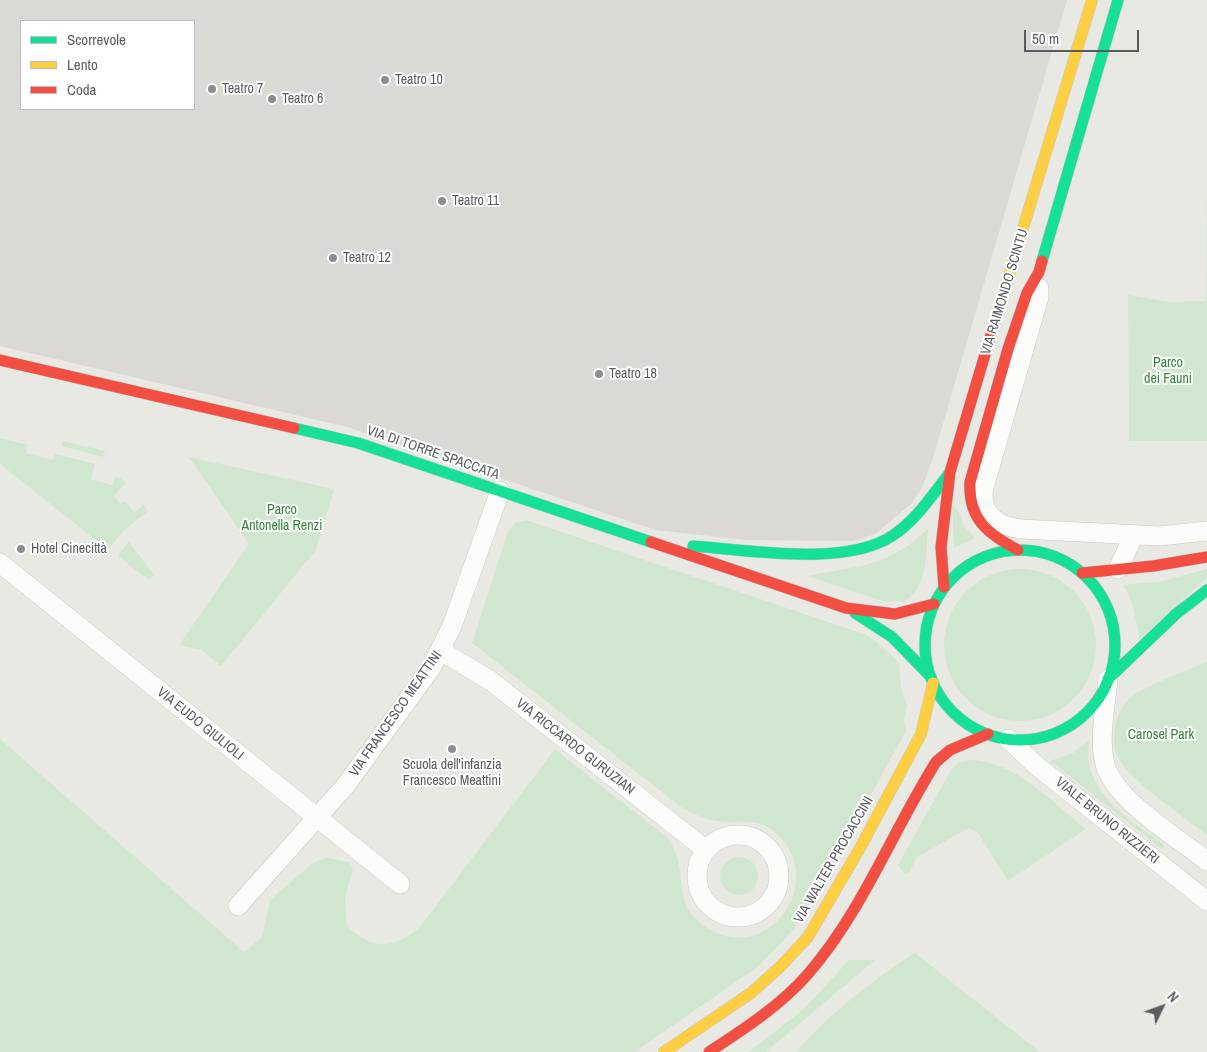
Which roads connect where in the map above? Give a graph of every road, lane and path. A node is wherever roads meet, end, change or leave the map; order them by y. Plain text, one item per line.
1 (1092, 0) edge
2 (1118, 0) edge
3 (1039, 272) junction
4 (0, 360) edge
5 (950, 472) junction
6 (500, 491) junction
7 (1207, 531) edge
8 (1134, 535) junction
9 (652, 543) junction
10 (1018, 550) junction
11 (1207, 557) edge
12 (0, 563) edge
13 (1118, 569) junction
14 (1082, 573) junction
15 (944, 587) junction
16 (1207, 590) edge
17 (934, 604) junction
18 (846, 608) junction
19 (441, 651) junction
20 (932, 680) junction
21 (1108, 680) junction
22 (988, 734) junction
23 (1008, 739) junction
24 (317, 818) junction
25 (705, 849) junction
26 (1207, 861) edge
27 (400, 884) dead end
28 (1207, 901) edge
29 (238, 906) dead end
30 (664, 1052) edge
31 (709, 1052) edge

1 - 5 street, VIA RAIMONDO SCINTU
2 - 3 street, VIA RAIMONDO SCINTU
3 - 8 street, VIA RAIMONDO SCINTU
3 - 10 street, VIA RAIMONDO SCINTU
4 - 6 street, VIA DI TORRE SPACCATA
5 - 9 street
5 - 15 street, VIA RAIMONDO SCINTU
6 - 9 street, VIA DI TORRE SPACCATA
6 - 19 street, VIA FRANCESCO MEATTINI
7 - 8 street, VIA RAIMONDO SCINTU
8 - 13 street
9 - 18 street, VIA DI TORRE SPACCATA
10 - 14 street
10 - 15 street
11 - 13 street
12 - 24 street, VIA EUDO GIULIOLI
13 - 14 street
14 - 21 street
15 - 17 street
16 - 21 street
17 - 18 street, VIA DI TORRE SPACCATA
17 - 20 street
18 - 20 street, VIA DI TORRE SPACCATA
19 - 24 street, VIA FRANCESCO MEATTINI
19 - 25 street, VIA RICCARDO GURUZIAN
20 - 22 street
20 - 30 street, VIA WALTER PROCACCINI
21 - 23 street
21 - 26 street
22 - 23 street
22 - 31 street
23 - 28 street, VIALE BRUNO RIZZIERI
24 - 27 street, VIA EUDO GIULIOLI
24 - 29 street, VIA FRANCESCO MEATTINI
25 - 25 street

